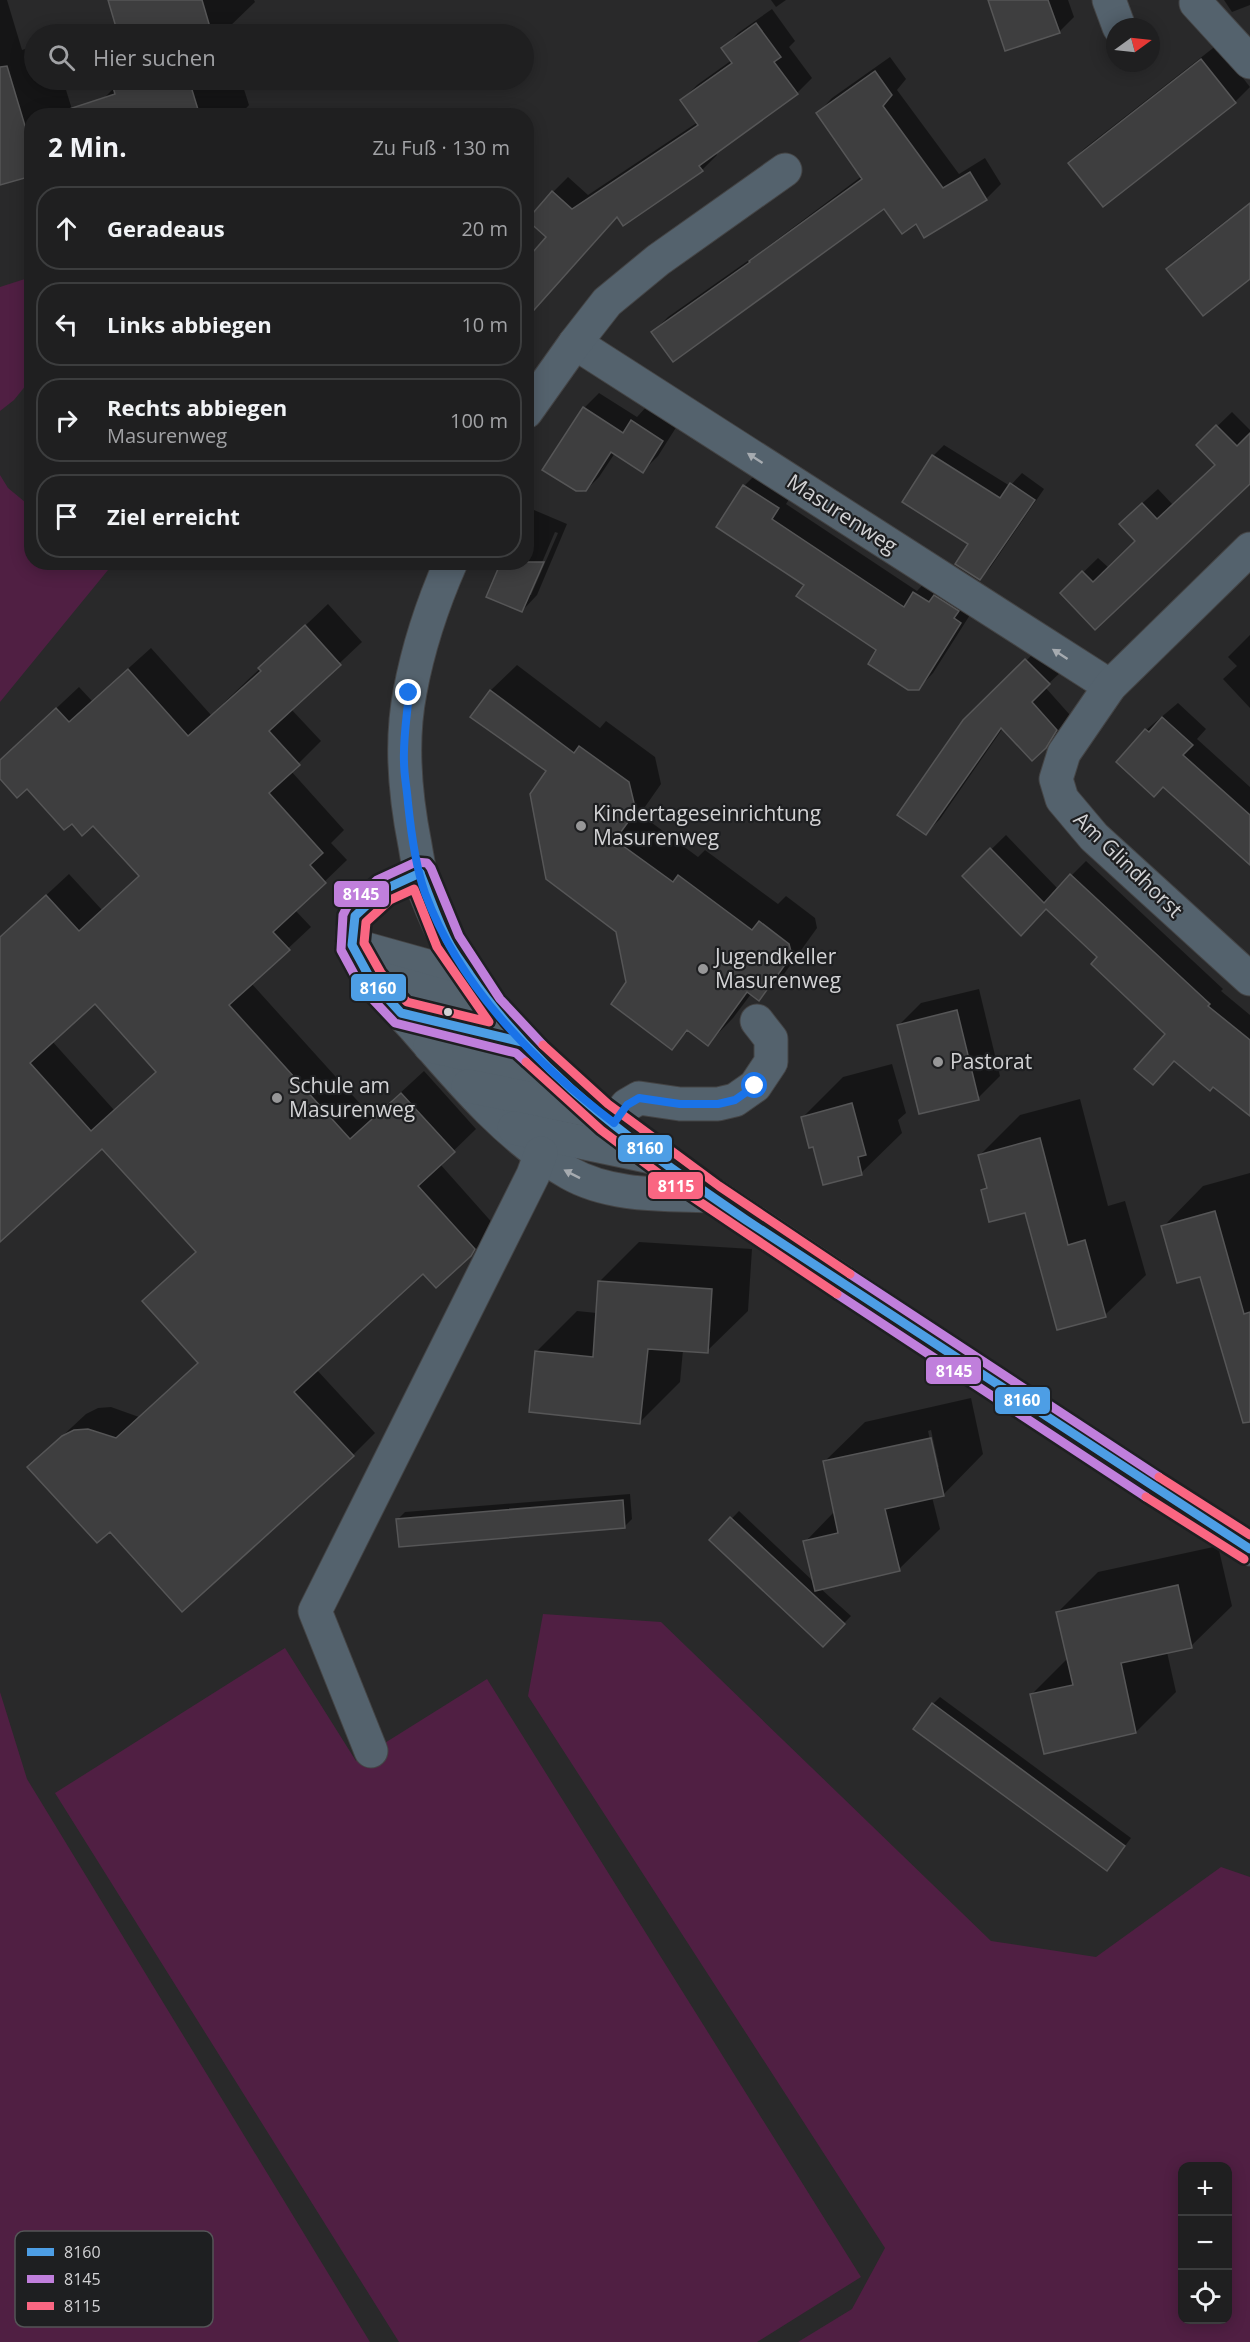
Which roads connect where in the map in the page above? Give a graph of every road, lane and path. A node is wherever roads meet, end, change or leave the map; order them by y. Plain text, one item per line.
1 (1108, 0) edge
2 (1197, 3) dead end
3 (1115, 18) edge
4 (1250, 62) edge
5 (785, 170) dead end
6 (575, 343) junction
7 (534, 401) edge
8 (1250, 549) edge
9 (448, 570) edge
10 (1110, 686) junction
11 (420, 873) junction
12 (352, 945) junction
13 (368, 975) junction
14 (470, 978) junction
15 (1250, 979) edge
16 (493, 1010) junction
17 (401, 1013) junction
18 (757, 1021) dead end
19 (522, 1042) junction
20 (430, 1046) junction
21 (555, 1074) junction
22 (468, 1086) junction
23 (607, 1118) junction
24 (504, 1125) junction
25 (541, 1153) junction
26 (660, 1159) junction
27 (712, 1196) junction
28 (1250, 1549) edge
29 (371, 1751) dead end

1 - 3 street
2 - 4 street
5 - 6 street
6 - 7 street
10 -> 6 street, Masurenweg
8 - 10 street, Am Glindhorst
9 - 11 street
10 - 15 street, Am Glindhorst
11 - 12 street
11 - 14 street
12 - 13 street
12 - 14 street
13 - 16 street
13 - 17 street
14 - 16 street
16 - 19 street
17 - 19 street
17 - 20 street
18 - 23 street
19 - 21 street
20 - 21 street
20 - 22 street
21 - 23 street
22 - 23 street
22 - 24 street
23 - 26 street
24 - 25 street
24 - 26 street
27 -> 25 street
25 - 29 street
26 - 27 street
27 - 28 street

